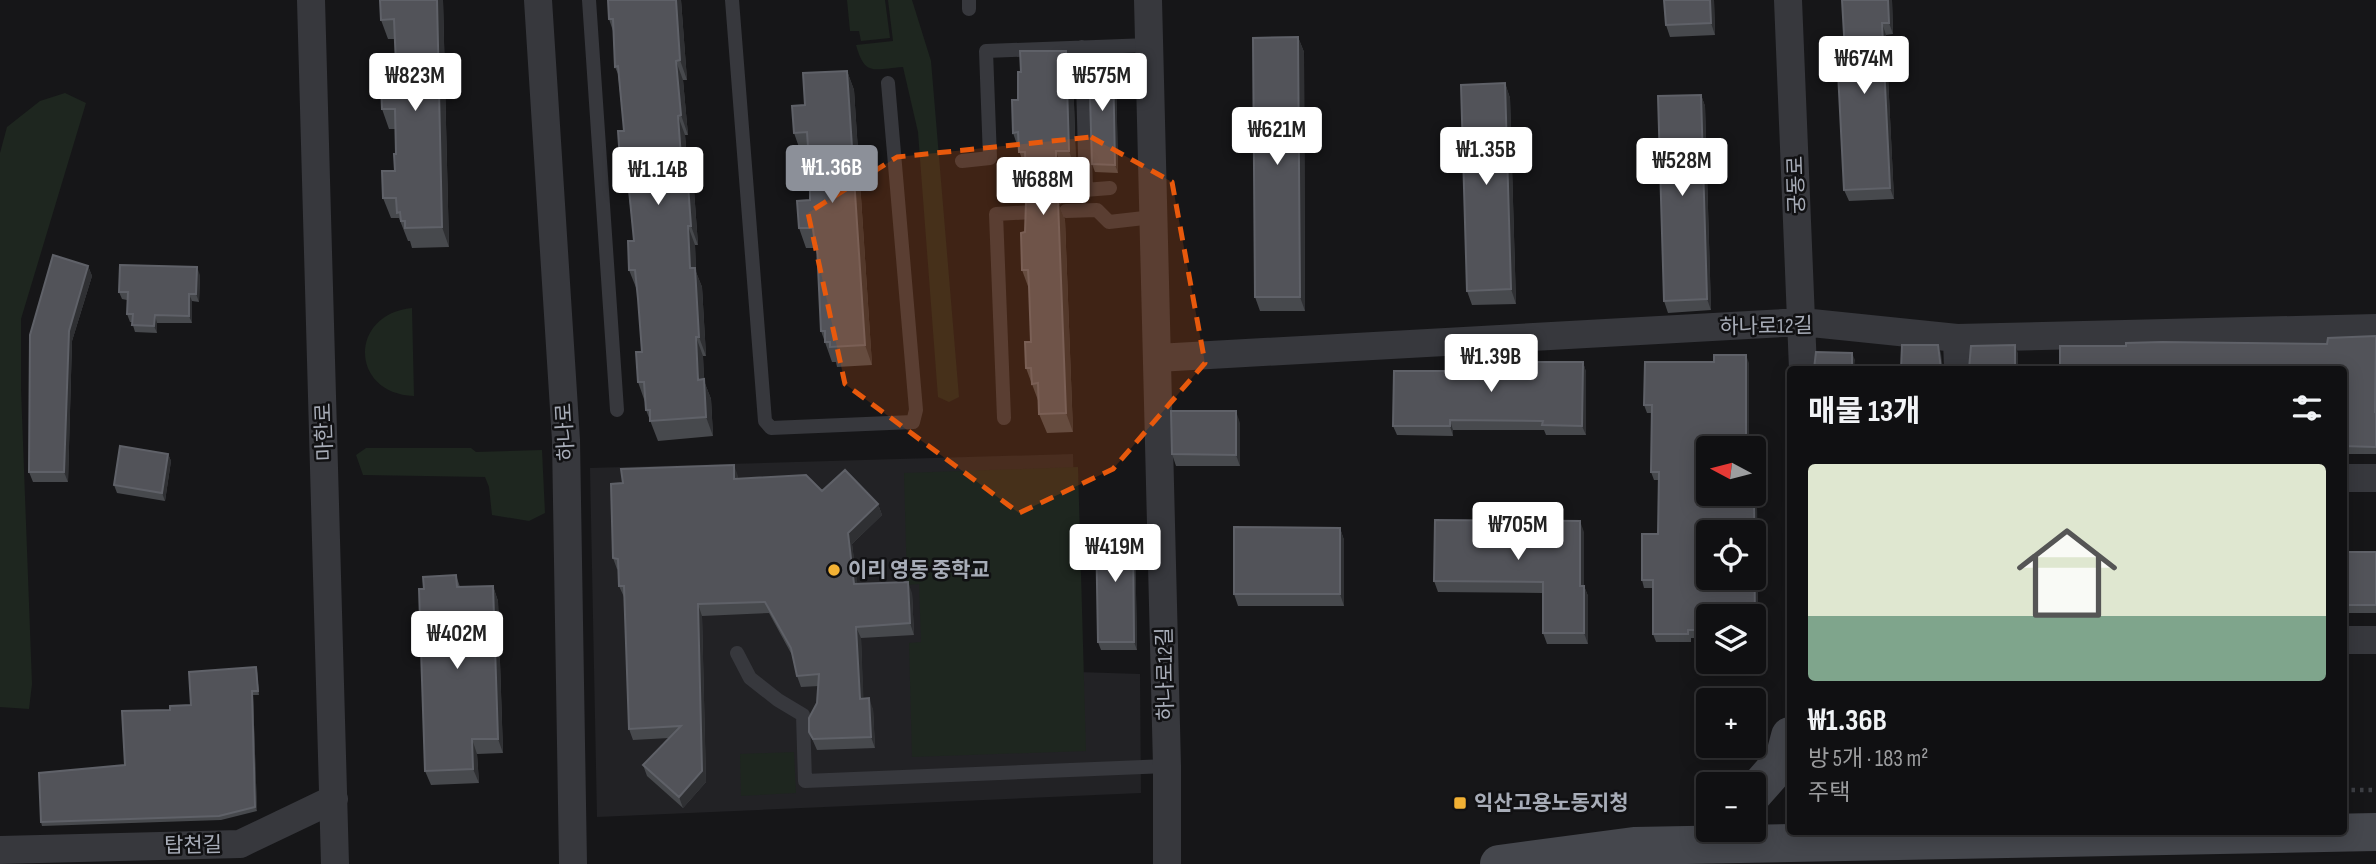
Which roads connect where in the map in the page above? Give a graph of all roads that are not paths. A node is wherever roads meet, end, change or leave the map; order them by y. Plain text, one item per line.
1 (311, 0) edge
2 (538, 0) edge
3 (589, 0) edge
4 (732, 0) edge
5 (1148, 0) edge
6 (1788, 0) edge
7 (1149, 46) junction
8 (1082, 47) junction
9 (888, 83) dead end
10 (962, 161) dead end
11 (1111, 188) dead end
12 (1086, 190) junction
13 (1046, 193) edge
14 (1066, 211) dead end
15 (1033, 212) edge
16 (1153, 217) junction
17 (1802, 322) junction
18 (2376, 328) edge
19 (1958, 338) junction
20 (1157, 358) junction
21 (1803, 366) edge
22 (1958, 366) edge
23 (617, 410) dead end
24 (1004, 418) dead end
25 (2347, 478) edge
26 (2376, 478) edge
27 (2347, 640) edge
28 (2376, 640) edge
29 (737, 653) dead end
30 (1787, 748) edge
31 (1167, 766) junction
32 (1766, 779) edge
33 (334, 799) junction
34 (1696, 826) edge
35 (2347, 832) edge
36 (2376, 832) edge
37 (1933, 835) edge
38 (1809, 846) edge
39 (0, 850) edge
40 (1646, 855) edge
41 (335, 864) edge
42 (573, 864) edge
43 (1167, 864) edge
44 (1499, 864) edge
45 (1905, 864) edge

1 - 33 street, 마한로
2 - 42 street, 하나로
3 - 23 lane
4 - 9 lane
5 - 7 street, 하나로12길
6 - 17 street, 궁동로
7 - 8 lane
7 - 16 street, 하나로12길
8 - 10 lane
8 - 12 lane
11 - 12 lane
12 - 13 lane
14 - 16 lane
15 - 24 lane
16 - 20 street, 하나로12길
17 - 19 street, 하나로12길
17 - 20 street, 하나로12길
17 - 21 street, 궁동로
18 - 19 street, 하나로12길
19 - 22 street
20 - 31 street, 하나로12길
25 - 26 street
27 - 28 street
29 - 31 lane
30 - 32 street
31 - 43 street, 하나로12길
33 - 39 street, 탑천길
33 - 41 street, 마한로
34 - 40 street
35 - 36 street
37 - 38 street
37 - 45 street
38 - 40 street
40 - 44 street

